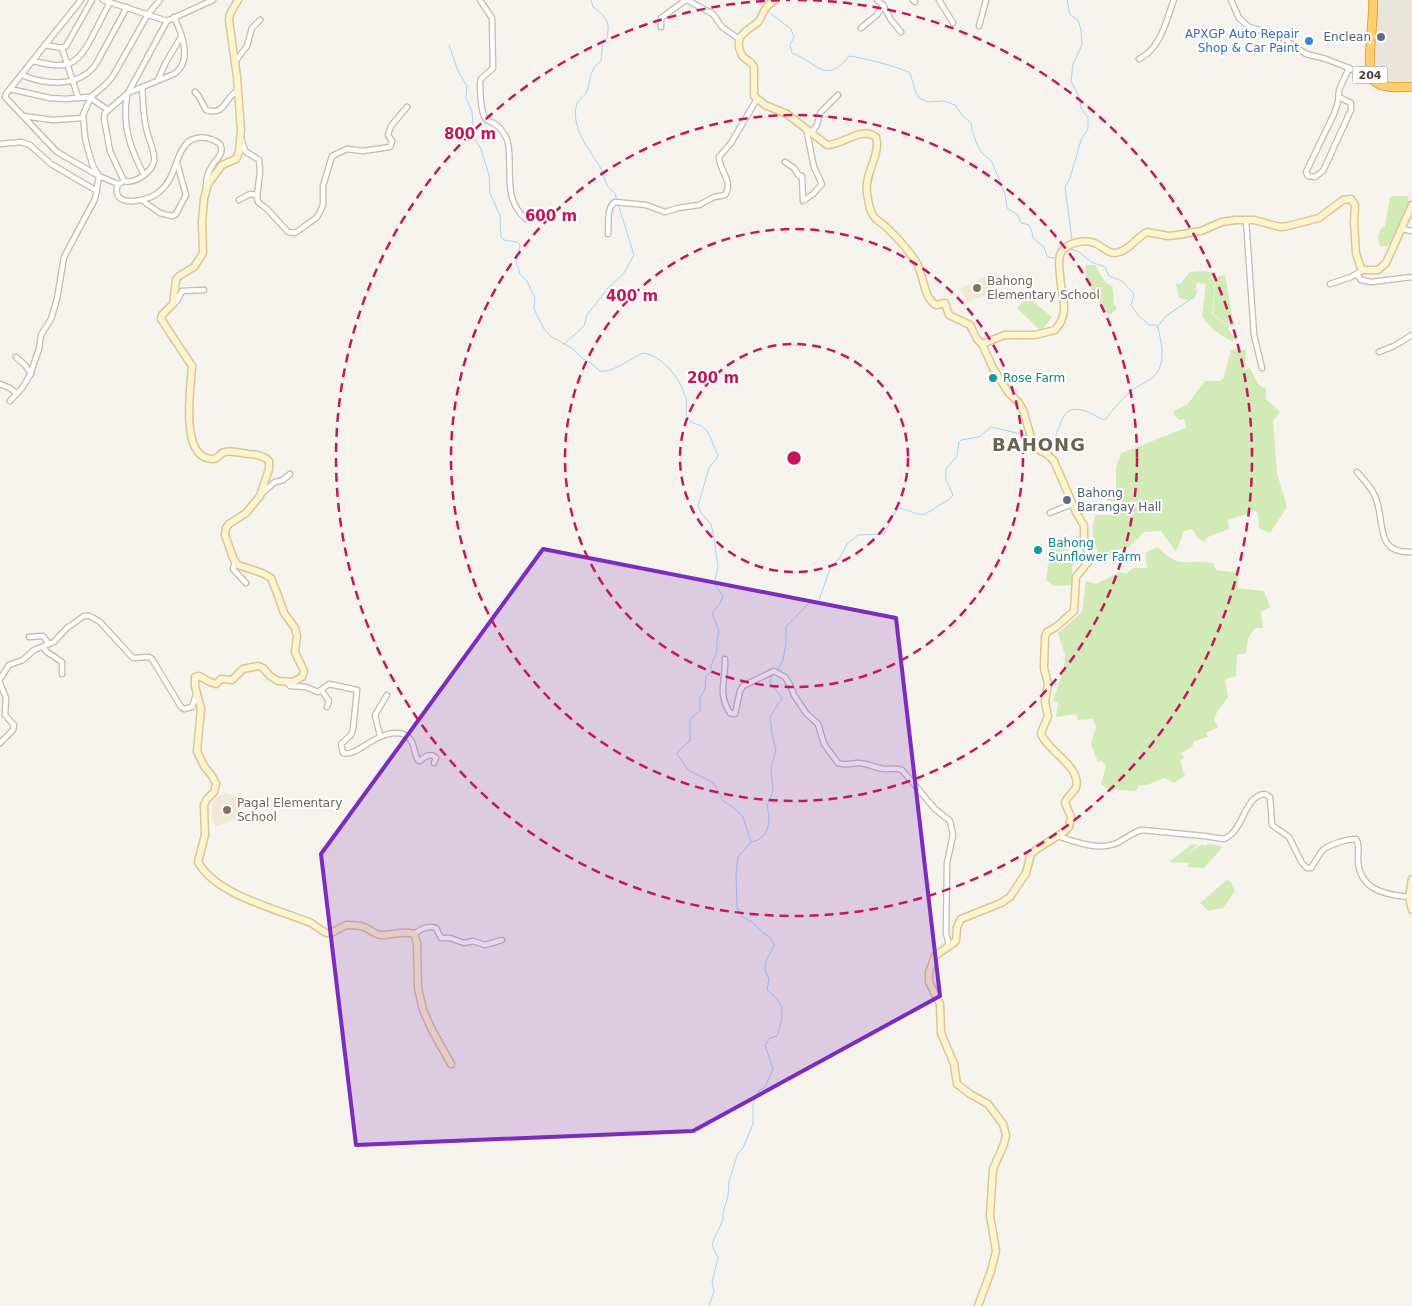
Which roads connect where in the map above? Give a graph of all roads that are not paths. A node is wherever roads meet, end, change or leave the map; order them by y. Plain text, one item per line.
1 (81, 0) edge
2 (92, 0) edge
3 (103, 0) edge
4 (160, 0) edge
5 (213, 0) edge
6 (238, 0) edge
7 (480, 0) edge
8 (687, 0) edge
9 (775, 0) edge
10 (877, 0) edge
11 (939, 0) edge
12 (986, 0) edge
13 (1174, 0) edge
14 (1232, 0) edge
15 (1373, 0) edge
16 (110, 2) junction
17 (883, 5) junction
18 (127, 7) junction
19 (148, 14) junction
20 (174, 17) junction
21 (260, 20) dead end
22 (167, 21) junction
23 (953, 23) dead end
24 (980, 26) dead end
25 (662, 27) dead end
26 (861, 28) dead end
27 (901, 32) dead end
28 (181, 37) junction
29 (739, 39) junction
30 (45, 45) junction
31 (62, 48) junction
32 (1139, 59) dead end
33 (33, 61) junction
34 (234, 63) junction
35 (67, 65) junction
36 (1349, 68) junction
37 (22, 75) junction
38 (158, 80) junction
39 (73, 81) junction
40 (1374, 82) junction
41 (142, 87) junction
42 (1412, 87) edge
43 (10, 89) junction
44 (237, 91) junction
45 (195, 92) dead end
46 (127, 94) junction
47 (838, 95) dead end
48 (78, 97) junction
49 (91, 97) junction
50 (1339, 97) junction
51 (757, 99) junction
52 (407, 107) dead end
53 (108, 110) junction
54 (23, 116) junction
55 (83, 118) junction
56 (805, 127) junction
57 (811, 133) junction
58 (241, 137) junction
59 (0, 144) edge
60 (177, 162) junction
61 (785, 162) dead end
62 (144, 175) junction
63 (99, 176) junction
64 (124, 181) junction
65 (118, 184) junction
66 (206, 189) junction
67 (97, 191) junction
68 (257, 194) junction
69 (239, 200) dead end
70 (142, 201) junction
71 (1412, 205) edge
72 (526, 219) dead end
73 (1246, 220) junction
74 (1402, 229) junction
75 (1412, 231) edge
76 (608, 234) dead end
77 (1364, 270) junction
78 (1357, 274) junction
79 (1412, 277) edge
80 (1330, 284) dead end
81 (204, 290) dead end
82 (172, 305) junction
83 (1412, 335) edge
84 (982, 344) junction
85 (1378, 352) dead end
86 (16, 356) dead end
87 (1262, 368) dead end
88 (31, 374) junction
89 (0, 384) edge
90 (17, 394) junction
91 (10, 401) dead end
92 (1357, 472) dead end
93 (290, 474) dead end
94 (260, 494) junction
95 (1072, 504) junction
96 (1050, 513) dead end
97 (1412, 552) edge
98 (235, 561) junction
99 (246, 583) dead end
100 (29, 637) dead end
101 (49, 644) junction
102 (42, 647) junction
103 (725, 660) dead end
104 (62, 674) dead end
105 (0, 679) edge
106 (287, 682) junction
107 (0, 683) edge
108 (322, 691) junction
109 (197, 694) junction
110 (387, 695) dead end
111 (327, 707) dead end
112 (380, 736) junction
113 (0, 743) edge
114 (434, 763) dead end
115 (1058, 836) junction
116 (1412, 879) edge
117 (1409, 897) junction
118 (1412, 910) edge
119 (414, 934) junction
120 (502, 940) dead end
121 (949, 946) junction
122 (451, 1064) dead end
123 (978, 1306) edge

1 - 30 street
2 - 31 street
3 - 16 street
4 - 19 street
5 - 20 street
6 - 34 street
7 - 72 street
8 - 25 street
8 - 29 street
9 - 29 street
10 - 17 street
11 - 23 street
12 - 24 street
13 - 32 street
14 - 36 street
15 - 40 highway, 204
16 - 18 street
16 - 35 street
17 - 26 street
17 - 27 street
18 - 19 street
18 - 39 street
19 - 22 street
19 - 49 street
20 - 22 street
20 - 28 street
21 - 34 street
22 - 46 street
28 - 38 street
28 - 38 street
29 - 51 street
30 - 31 street
30 - 33 street
31 - 35 street
33 - 35 street
33 - 37 street
34 - 44 street
35 - 39 street
36 - 40 street
36 - 50 street
37 - 39 street
37 - 43 street
38 - 41 street
39 - 48 street
40 - 42 highway, 204
41 - 46 street
41 - 62 street
43 - 48 street
43 - 54 street
44 - 45 street
44 - 58 street
46 - 53 street
46 - 62 street
47 - 57 street
48 - 49 street
49 - 53 street
49 - 55 street
50 - 50 street
51 - 56 street
51 - 76 street
52 - 68 street
53 - 64 street
54 - 55 street
54 - 63 street
55 - 63 street
56 - 57 street
56 - 61 street
57 - 84 street
58 - 66 street
58 - 68 street
59 - 67 street
60 - 66 street
60 - 70 street
60 - 70 street
62 - 64 street
63 - 65 street
63 - 67 street
64 - 65 street
65 - 70 street
66 - 82 street
67 - 88 street
68 - 69 street
71 - 74 street
73 - 77 street
73 - 84 street
73 - 87 street
74 - 75 street
74 - 77 street
77 - 78 street
78 - 79 street
78 - 80 street
81 - 82 street
82 - 94 street
83 - 85 street
84 - 95 street
86 - 88 street
88 - 90 street
89 - 90 street
90 - 91 street
92 - 97 street
93 - 94 street
94 - 98 street
95 - 96 street
95 - 115 street
98 - 99 street
98 - 106 street
100 - 101 street
101 - 102 street
101 - 109 street
102 - 104 street
102 - 105 street
103 - 121 street
106 - 108 street
106 - 109 street
107 - 113 street
108 - 111 street
108 - 112 street
109 - 119 street
110 - 112 street
112 - 114 street
115 - 117 street
115 - 121 street
116 - 117 street
117 - 118 street
119 - 120 street
119 - 122 street
121 - 123 street

